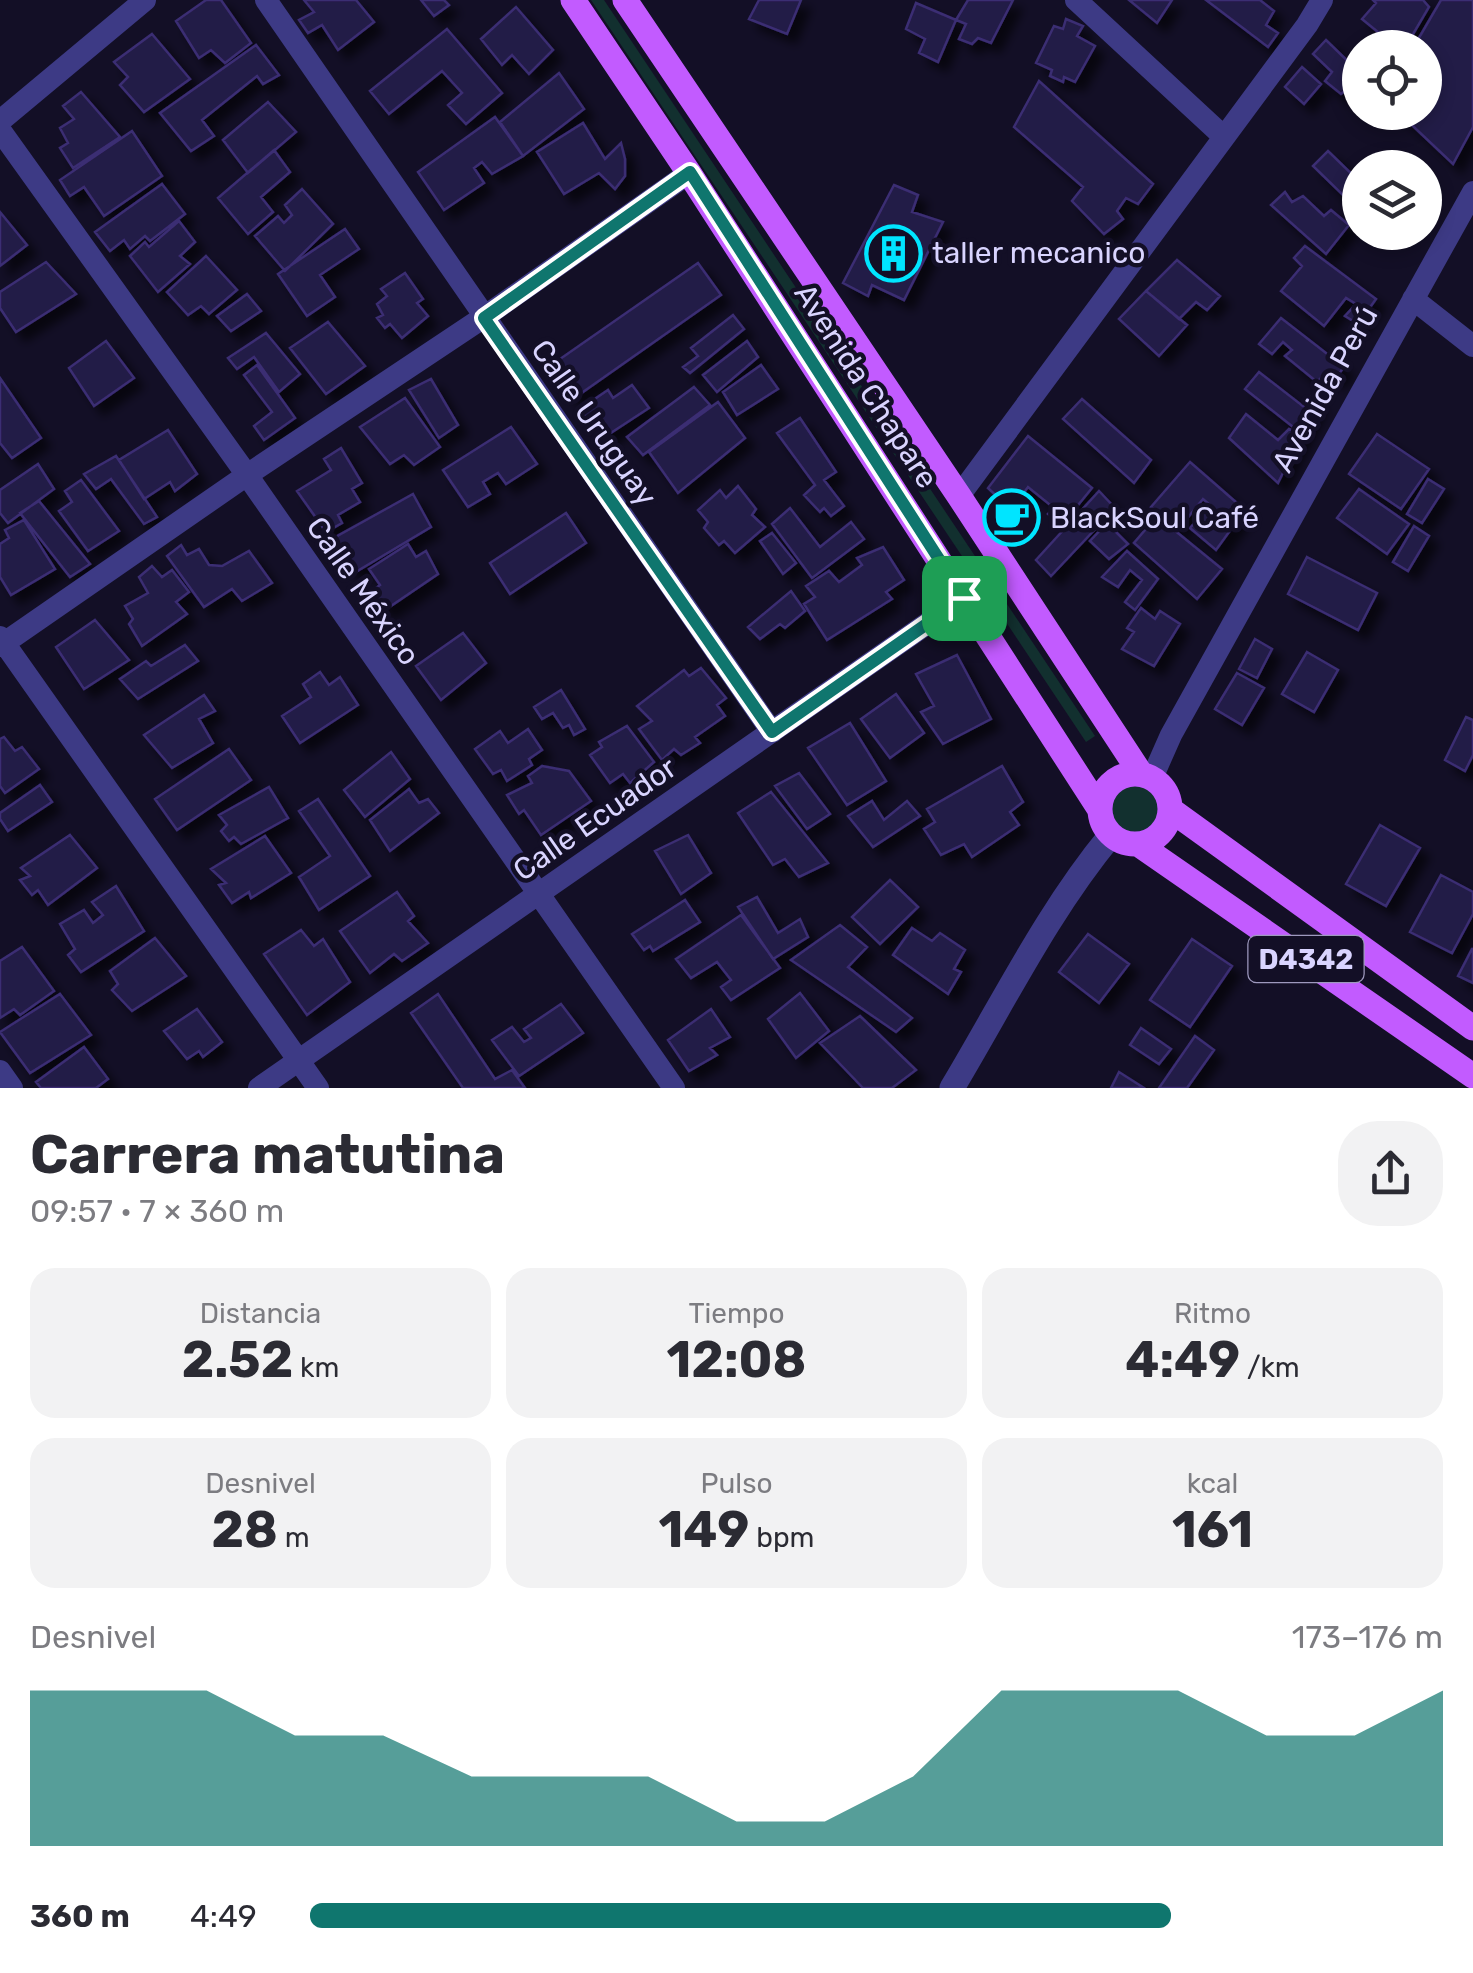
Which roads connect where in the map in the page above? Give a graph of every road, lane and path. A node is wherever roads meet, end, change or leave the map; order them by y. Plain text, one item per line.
1 (145, 0) edge
2 (266, 0) edge
3 (573, 0) edge
4 (625, 0) edge
5 (1076, 0) edge
6 (1322, 0) edge
7 (0, 121) edge
8 (0, 130) edge
9 (1224, 136) junction
10 (690, 172) junction
11 (1473, 192) edge
12 (1412, 299) junction
13 (484, 318) junction
14 (1473, 346) edge
15 (247, 475) junction
16 (959, 496) junction
17 (964, 598) junction
18 (2, 642) edge
19 (772, 732) junction
20 (1146, 776) junction
21 (1100, 810) junction
22 (1171, 810) junction
23 (1112, 834) junction
24 (1138, 844) junction
25 (537, 895) junction
26 (1473, 1028) edge
27 (300, 1060) junction
28 (0, 1070) edge
29 (1473, 1076) edge
30 (12, 1088) edge
31 (259, 1088) edge
32 (318, 1088) edge
33 (674, 1088) edge
34 (952, 1088) edge

1 - 7 street
2 - 13 street, Calle Uruguay
3 - 10 main road, Avenida Chapare
4 - 16 main road, Avenida Chapare / D4342
5 - 9 street
6 - 9 street
8 - 15 street, Calle México
9 - 16 street
10 - 13 street
10 - 17 main road, Avenida Chapare
11 - 12 street, Avenida Perú
12 - 14 street
12 - 20 street, Avenida Perú
13 - 15 street
13 - 19 street, Calle Uruguay
15 - 18 street
15 - 25 street, Calle México
16 - 20 main road, Avenida Chapare / D4342
17 - 19 street, Calle Ecuador
17 - 21 main road, Avenida Chapare
18 - 27 street
19 - 25 street, Calle Ecuador
20 - 21 main road
20 - 22 main road, D4342
21 - 23 main road
22 - 24 main road
22 - 26 main road, D4342
23 - 24 main road, D4342
23 - 34 street
24 - 29 main road, D4342
25 - 27 street, Calle Ecuador
25 - 33 street, Calle México
27 - 31 street, Calle Ecuador
27 - 32 street
28 - 30 street

